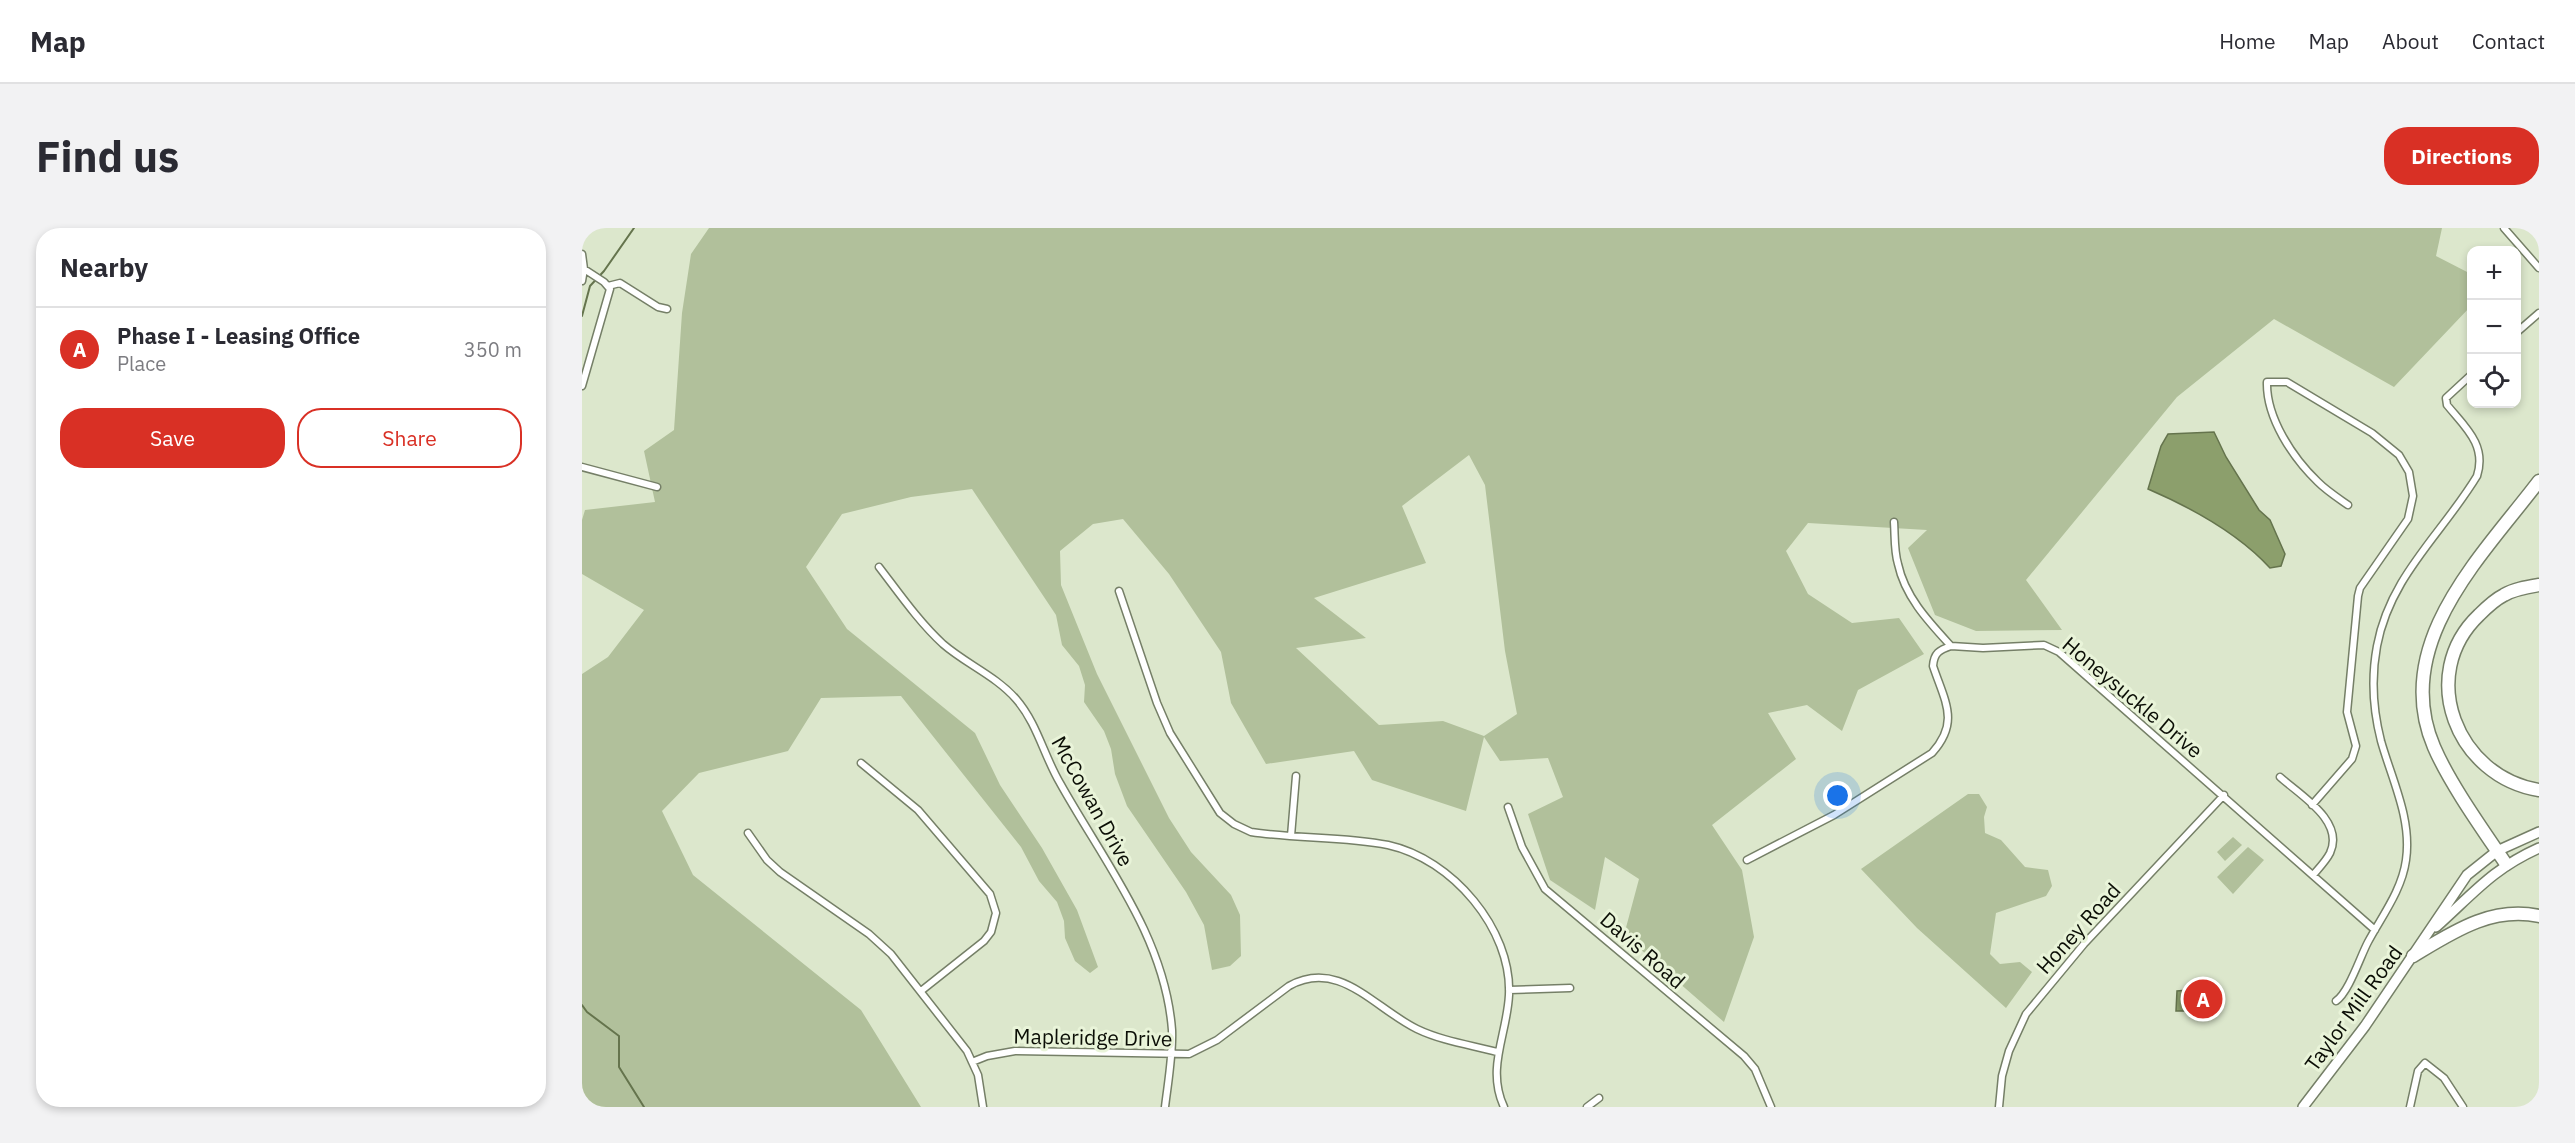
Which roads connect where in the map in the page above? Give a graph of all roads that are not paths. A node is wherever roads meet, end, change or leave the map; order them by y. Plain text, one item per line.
1 (2504, 228) edge
2 (582, 254) edge
3 (2539, 268) edge
4 (584, 269) junction
5 (582, 281) edge
6 (606, 284) junction
7 (667, 309) dead end
8 (2539, 313) edge
9 (2521, 329) edge
10 (2467, 379) edge
11 (582, 386) edge
12 (582, 467) edge
13 (2539, 481) edge
14 (657, 487) dead end
15 (2348, 506) dead end
16 (1893, 522) dead end
17 (879, 567) dead end
18 (2539, 585) edge
19 (1119, 591) dead end
20 (1951, 646) junction
21 (861, 763) dead end
22 (1296, 776) dead end
23 (2280, 777) dead end
24 (2539, 790) edge
25 (2224, 795) junction
26 (2312, 805) junction
27 (1508, 807) dead end
28 (2539, 831) edge
29 (748, 833) dead end
30 (1291, 836) junction
31 (2539, 848) edge
32 (2497, 851) junction
33 (1747, 860) dead end
34 (2506, 864) junction
35 (2313, 875) junction
36 (2539, 916) edge
37 (2375, 930) junction
38 (2432, 930) junction
39 (2413, 956) junction
40 (1570, 988) dead end
41 (1509, 990) junction
42 (921, 991) junction
43 (2336, 1001) dead end
44 (1497, 1052) junction
45 (1171, 1055) junction
46 (972, 1062) junction
47 (1599, 1098) dead end
48 (983, 1107) edge
49 (1165, 1107) edge
50 (1504, 1107) edge
51 (1587, 1107) edge
52 (1771, 1107) edge
53 (1999, 1107) edge
54 (2303, 1107) edge
55 (2410, 1107) edge
56 (2463, 1107) edge

1 - 3 street
2 - 4 street
4 - 5 street
4 - 6 street
6 - 7 street
6 - 11 street
8 - 9 street
10 - 37 street
12 - 14 street
13 - 32 highway
15 - 26 street
16 - 20 street
17 - 45 street, McCowan Drive
18 - 24 highway
19 - 30 street
20 - 25 street, Honeysuckle Drive
20 - 33 street
21 - 42 street
22 - 30 street
23 - 26 street
25 - 35 street, Honeysuckle Drive
25 - 53 street, Honey Road
26 - 35 street
27 - 52 street, Davis Road
28 - 32 main road, Taylor Mill Road
29 - 42 street
30 - 41 street
31 - 34 main road, Taylor Mill Road
32 - 34 highway
32 - 38 main road, Taylor Mill Road
34 - 38 main road, Taylor Mill Road
35 - 37 street, Honeysuckle Drive
36 - 39 highway
37 - 43 street
38 - 39 main road, Taylor Mill Road
39 - 54 main road, Taylor Mill Road
40 - 41 street
41 - 44 street
42 - 46 street
44 - 45 street, Mapleridge Drive
44 - 50 street
45 - 46 street, Mapleridge Drive
45 - 49 street, McCowan Drive
46 - 48 street
47 - 51 street
55 - 56 street

